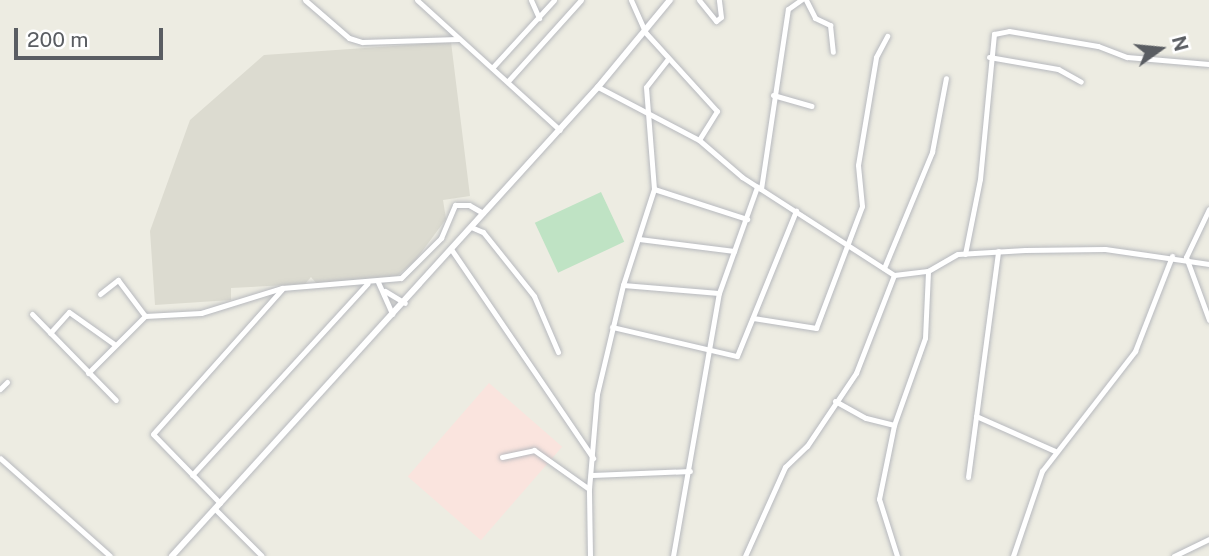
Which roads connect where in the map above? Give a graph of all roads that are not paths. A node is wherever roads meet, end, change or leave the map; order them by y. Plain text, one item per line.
1 (305, 0) edge
2 (417, 0) edge
3 (531, 0) edge
4 (554, 0) edge
5 (581, 0) edge
6 (631, 0) edge
7 (670, 0) edge
8 (699, 0) edge
9 (719, 0) edge
10 (803, 0) edge
11 (539, 18) junction
12 (645, 32) junction
13 (887, 36) dead end
14 (461, 40) junction
15 (833, 52) dead end
16 (989, 57) junction
17 (668, 59) junction
18 (1209, 64) edge
19 (492, 68) junction
20 (946, 78) dead end
21 (508, 81) junction
22 (1081, 82) dead end
23 (598, 88) junction
24 (773, 95) junction
25 (811, 106) dead end
26 (649, 115) junction
27 (559, 130) junction
28 (699, 140) junction
29 (759, 188) junction
30 (654, 189) junction
31 (1209, 209) edge
32 (796, 211) junction
33 (483, 213) junction
34 (747, 219) junction
35 (471, 226) junction
36 (639, 239) junction
37 (848, 243) junction
38 (451, 249) junction
39 (734, 251) junction
40 (998, 251) junction
41 (965, 254) junction
42 (1172, 256) junction
43 (1186, 257) junction
44 (1209, 264) edge
45 (884, 268) junction
46 (928, 271) junction
47 (894, 275) junction
48 (378, 282) junction
49 (368, 283) junction
50 (623, 285) junction
51 (282, 288) junction
52 (385, 291) junction
53 (100, 293) dead end
54 (719, 293) junction
55 (405, 303) junction
56 (32, 314) dead end
57 (145, 316) junction
58 (393, 316) junction
59 (753, 318) junction
60 (1209, 320) edge
61 (612, 327) junction
62 (50, 333) junction
63 (114, 344) junction
64 (708, 349) junction
65 (558, 352) dead end
66 (88, 373) junction
67 (7, 382) dead end
68 (0, 389) edge
69 (116, 400) dead end
70 (835, 401) junction
71 (976, 416) junction
72 (894, 425) junction
73 (1055, 452) junction
74 (502, 457) dead end
75 (0, 458) edge
76 (593, 458) junction
77 (6, 463) junction
78 (0, 469) edge
79 (690, 471) junction
80 (192, 475) junction
81 (592, 475) junction
82 (968, 477) dead end
83 (589, 489) junction
84 (217, 506) junction
85 (1209, 539) edge
86 (110, 556) edge
87 (172, 556) edge
88 (262, 556) edge
89 (590, 556) edge
90 (673, 556) edge
91 (745, 556) edge
92 (897, 556) edge
93 (1013, 556) edge
94 (1174, 556) edge

1 - 14 street
2 - 14 street
3 - 11 street
4 - 11 street
5 - 21 street
6 - 12 street
7 - 12 street
8 - 9 street
10 - 15 street
10 - 24 street
11 - 19 street
12 - 17 street
12 - 23 street
13 - 37 street
14 - 19 street
16 - 18 street
16 - 22 street
16 - 41 street
17 - 26 street
17 - 28 street
19 - 21 street
20 - 45 street
21 - 27 street
23 - 26 street
23 - 27 street
24 - 25 street
24 - 29 street
26 - 28 street
26 - 30 street
27 - 33 street
28 - 29 street
29 - 32 street
29 - 34 street
30 - 34 street
30 - 36 street
31 - 43 street
32 - 37 street
32 - 59 street
33 - 35 street
33 - 48 street
34 - 39 street
35 - 38 street
35 - 65 street
36 - 39 street
36 - 50 street
37 - 45 street
37 - 59 street
38 - 55 street
38 - 76 street
39 - 54 street
40 - 41 street
40 - 42 street
40 - 71 street
41 - 46 street
42 - 43 street
42 - 73 street
43 - 44 street
43 - 60 street
45 - 47 street
46 - 47 street
46 - 72 street
47 - 70 street
48 - 49 street
48 - 52 street
49 - 51 street
49 - 80 street
50 - 54 street
50 - 61 street
51 - 57 street
51 - 80 street
52 - 55 street
52 - 58 street
53 - 57 street
54 - 64 street
55 - 58 street
56 - 62 street
57 - 63 street
58 - 84 street
59 - 64 street
61 - 64 street
61 - 76 street
62 - 63 street
62 - 66 street
63 - 66 street
64 - 79 street
66 - 69 street
67 - 68 street
70 - 72 street
70 - 91 street
71 - 73 street
71 - 82 street
72 - 92 street
73 - 93 street
74 - 83 street
75 - 77 street
76 - 81 street
77 - 78 street
77 - 86 street
79 - 81 street
79 - 90 street
80 - 84 street
81 - 83 street
83 - 89 street
84 - 87 street
84 - 88 street
85 - 94 street

